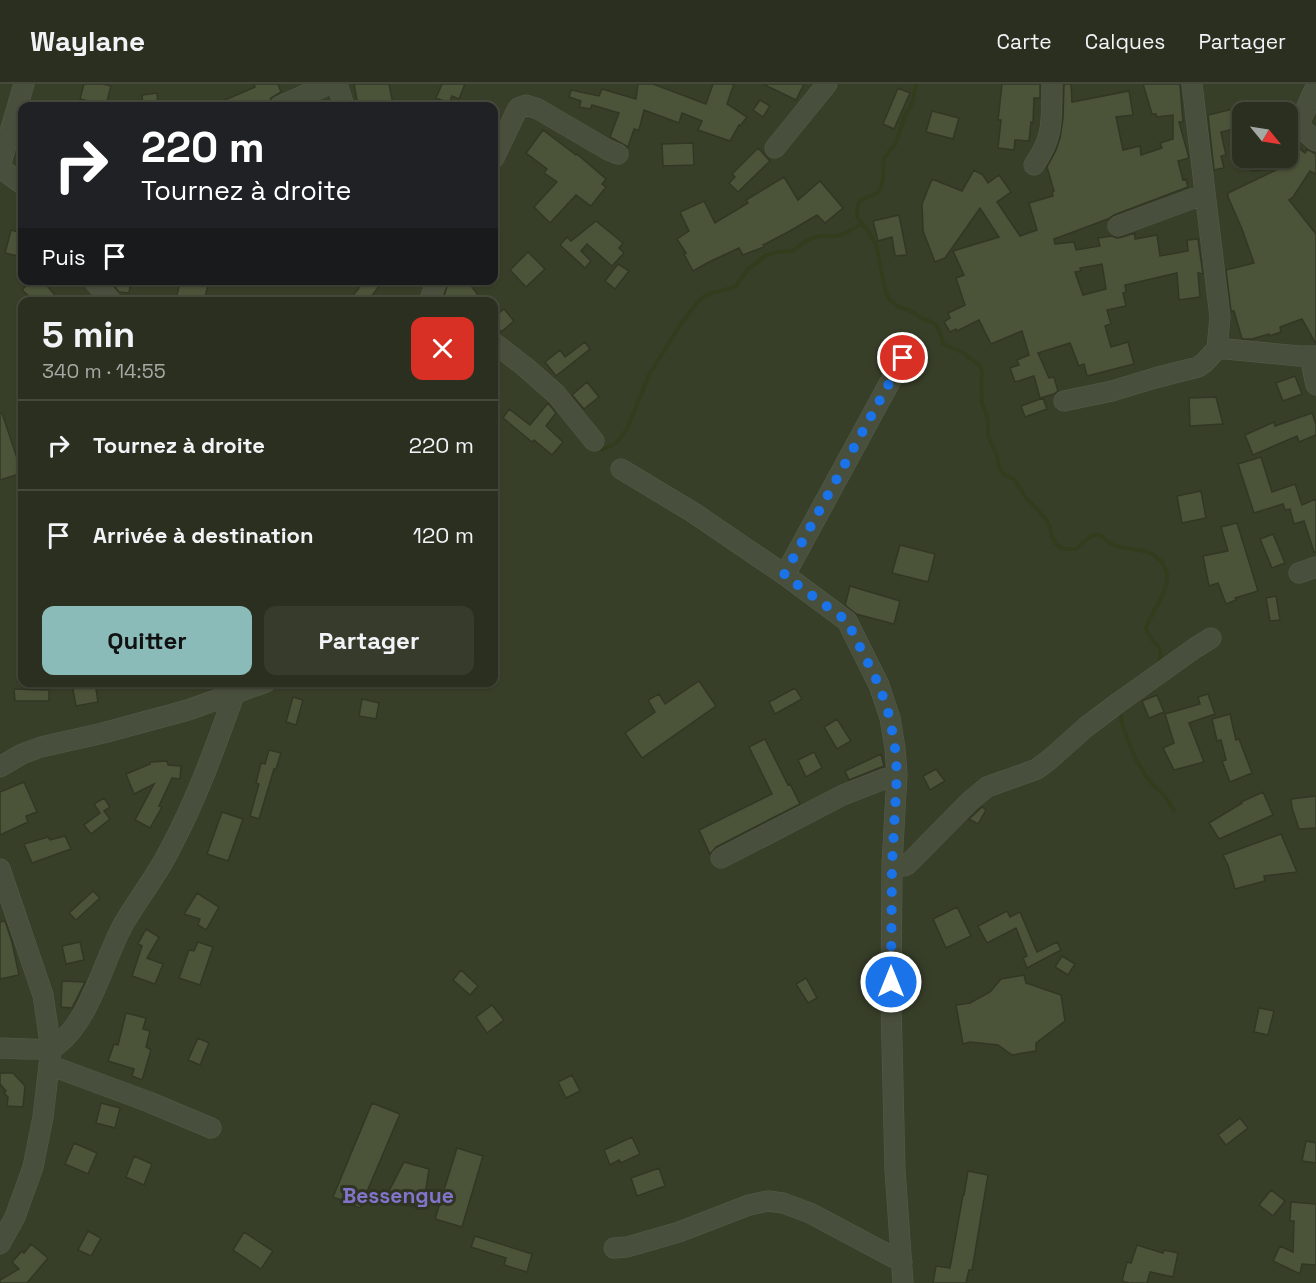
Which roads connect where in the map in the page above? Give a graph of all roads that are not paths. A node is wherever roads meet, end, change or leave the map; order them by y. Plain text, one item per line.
1 (24, 84) edge
2 (330, 84) edge
3 (337, 84) edge
4 (827, 84) edge
5 (1052, 84) edge
6 (1192, 84) edge
7 (1316, 86) edge
8 (19, 102) edge
9 (289, 102) edge
10 (343, 102) edge
11 (18, 105) edge
12 (1316, 141) edge
13 (775, 148) dead end
14 (498, 150) edge
15 (618, 154) dead end
16 (1034, 165) dead end
17 (0, 167) edge
18 (18, 181) edge
19 (1205, 194) junction
20 (1118, 226) dead end
21 (97, 285) edge
22 (108, 297) edge
23 (498, 346) edge
24 (1217, 349) junction
25 (1313, 357) edge
26 (903, 358) dead end
27 (1316, 385) edge
28 (1065, 401) dead end
29 (594, 441) dead end
30 (621, 469) dead end
31 (784, 575) junction
32 (1211, 638) dead end
33 (254, 687) edge
34 (234, 695) junction
35 (0, 766) edge
36 (897, 774) junction
37 (721, 858) dead end
38 (892, 865) junction
39 (0, 869) edge
40 (0, 1048) edge
41 (50, 1057) junction
42 (211, 1128) dead end
43 (0, 1244) edge
44 (614, 1248) dead end
45 (902, 1262) junction
46 (903, 1283) edge

1 - 8 street
2 - 9 street
3 - 10 street
4 - 13 street
5 - 16 street
6 - 19 street
7 - 12 street
11 - 17 street
14 - 15 street
17 - 18 street
19 - 20 street
19 - 24 street
21 - 22 street
23 - 29 street
24 - 25 street
24 - 28 street
25 - 27 street
26 - 31 street
30 - 31 street
31 - 36 street
32 - 38 street
33 - 34 street
34 - 35 street
34 - 41 street
36 - 37 street
36 - 38 street
38 - 45 street
39 - 41 street
40 - 41 street
41 - 42 street
41 - 43 street
44 - 45 street
45 - 46 street

